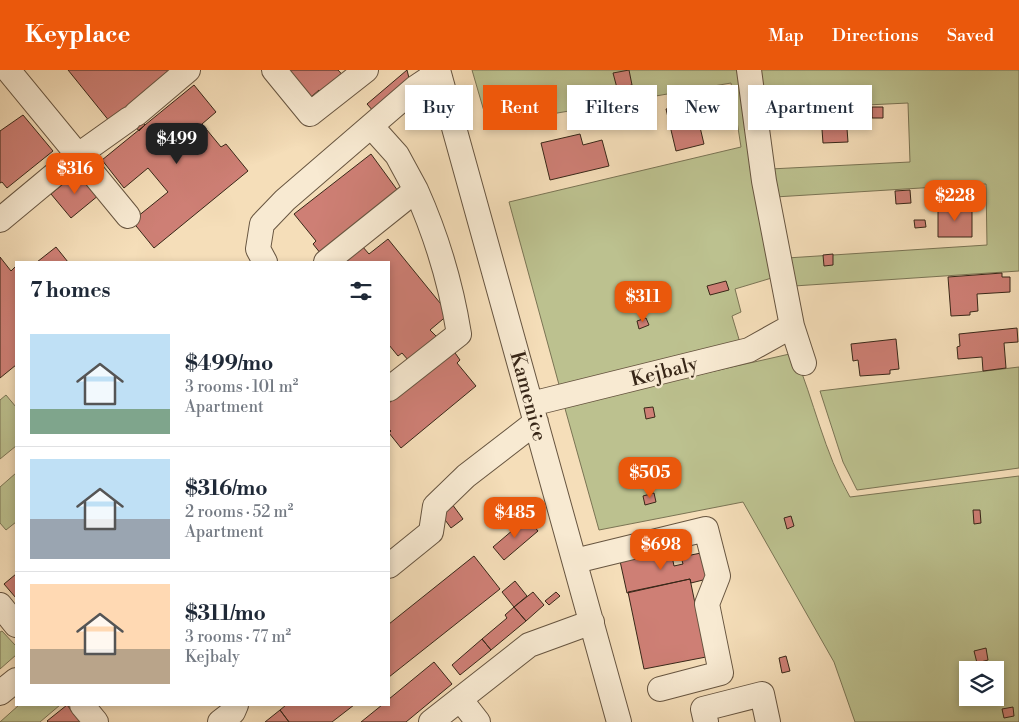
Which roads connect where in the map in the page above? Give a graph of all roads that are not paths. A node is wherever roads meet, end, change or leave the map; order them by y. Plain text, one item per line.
1 (188, 70) edge
2 (274, 70) edge
3 (366, 70) edge
4 (749, 70) edge
5 (439, 74) edge
6 (8, 78) edge
7 (371, 126) junction
8 (77, 156) junction
9 (416, 190) junction
10 (128, 216) dead end
11 (0, 220) edge
12 (264, 261) edge
13 (327, 261) edge
14 (792, 326) junction
15 (804, 362) dead end
16 (390, 388) edge
17 (534, 413) junction
18 (575, 561) junction
19 (390, 565) edge
20 (0, 605) edge
21 (592, 622) junction
22 (15, 624) edge
23 (15, 681) edge
24 (660, 689) dead end
25 (0, 693) edge
26 (460, 699) junction
27 (83, 706) edge
28 (96, 722) edge
29 (431, 722) edge
30 (478, 722) edge
31 (619, 722) edge
32 (706, 722) edge
33 (768, 722) edge

1 - 8 street
2 - 3 street
4 - 14 street
5 - 7 street
5 - 17 street, Kamenice
6 - 8 street
7 - 9 street
7 - 12 street
8 - 10 street
8 - 11 street
9 - 13 street
9 - 16 street
14 - 15 street
14 - 17 street, Kejbaly
17 - 18 street, Kamenice
17 - 19 street
18 - 21 street, Kamenice
18 - 24 street
20 - 22 street
21 - 26 street
21 - 31 street, Kamenice
23 - 25 street
26 - 29 street
26 - 30 street
27 - 28 street
32 - 33 street

